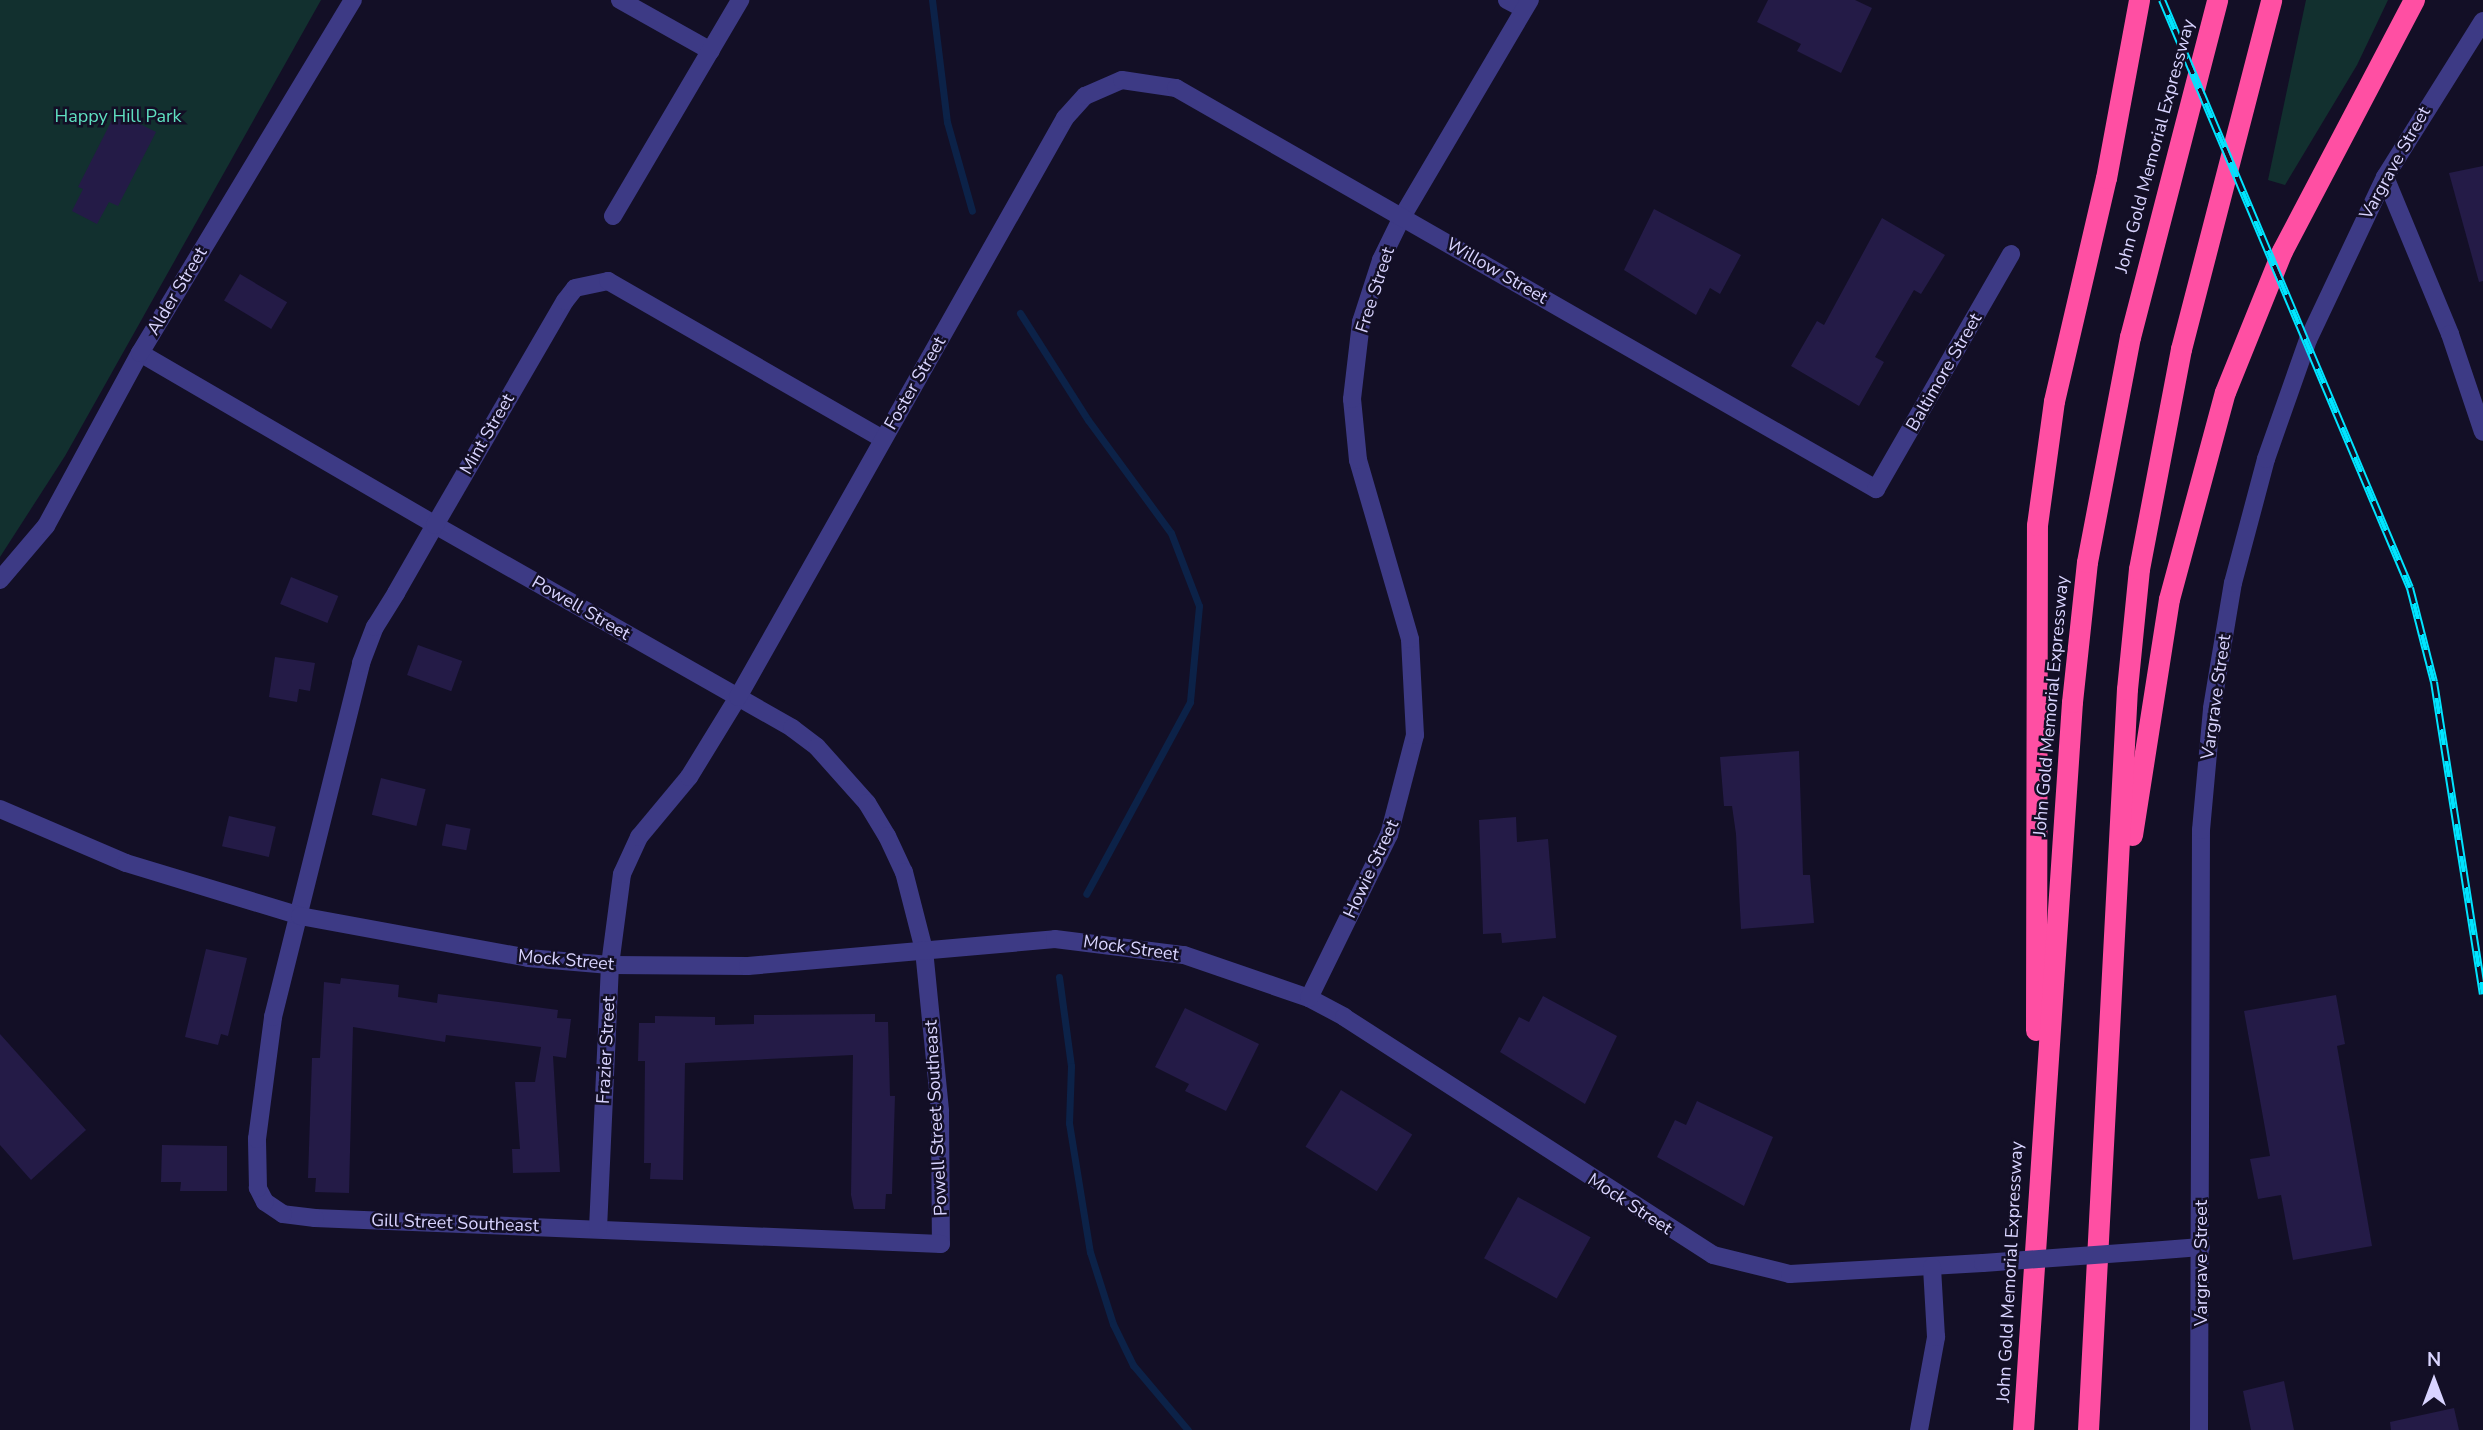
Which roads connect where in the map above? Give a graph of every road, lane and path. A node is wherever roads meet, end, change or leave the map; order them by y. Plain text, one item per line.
1 (353, 0) edge
2 (620, 0) edge
3 (740, 0) edge
4 (1507, 0) edge
5 (2140, 0) edge
6 (2217, 0) edge
7 (2271, 0) edge
8 (2414, 0) edge
9 (1527, 5) edge
10 (2483, 21) edge
11 (711, 51) junction
12 (1110, 85) joint
13 (2385, 177) junction
14 (613, 216) dead end
15 (1402, 217) junction
16 (2011, 254) dead end
17 (140, 354) junction
18 (2483, 432) edge
19 (884, 439) junction
20 (1876, 489) joint
21 (435, 525) junction
22 (0, 580) edge
23 (738, 698) junction
24 (1415, 735) joint
25 (0, 809) edge
26 (300, 916) junction
27 (2115, 947) junction
28 (924, 950) junction
29 (610, 965) junction
30 (1309, 998) junction
31 (2036, 1204) junction
32 (598, 1229) junction
33 (941, 1244) joint
34 (2201, 1247) junction
35 (1931, 1267) junction
36 (1919, 1430) edge
37 (2023, 1430) edge
38 (2088, 1430) edge
39 (2199, 1430) edge

1 - 17 street, Alder Street
2 - 11 street
3 - 11 street
4 - 9 street
5 - 31 highway
6 - 31 highway, John Gold Memorial Expressway
7 - 27 highway
8 - 27 highway
9 - 15 street, Free Street
10 - 13 street, Vargrave Street
11 - 14 street
12 - 15 street, Willow Street
12 - 19 street, Foster Street
13 - 18 street
13 - 34 street, Vargrave Street
15 - 20 street, Willow Street
15 - 24 street, Free Street
16 - 20 street, Baltimore Street
17 - 21 street, Powell Street
17 - 22 street, Alder Street
19 - 21 street, Mint Street
19 - 23 street, Foster Street
21 - 23 street, Powell Street
21 - 26 street, Mint Street
23 - 28 street, Powell Street
23 - 29 street, Frazier Street
24 - 30 street, Howie Street
25 - 26 street, Mock Street
26 - 29 street, Mock Street
26 - 32 street, Gill Street Southeast
27 - 38 highway
28 - 29 street, Mock Street
28 - 30 street, Mock Street
28 - 33 street, Powell Street Southeast
29 - 32 street, Frazier Street
30 - 35 street, Mock Street
31 - 37 highway, John Gold Memorial Expressway
32 - 33 street, Gill Street Southeast
34 - 35 street, Mock Street, bridge
34 - 39 street, Vargrave Street
35 - 36 street

